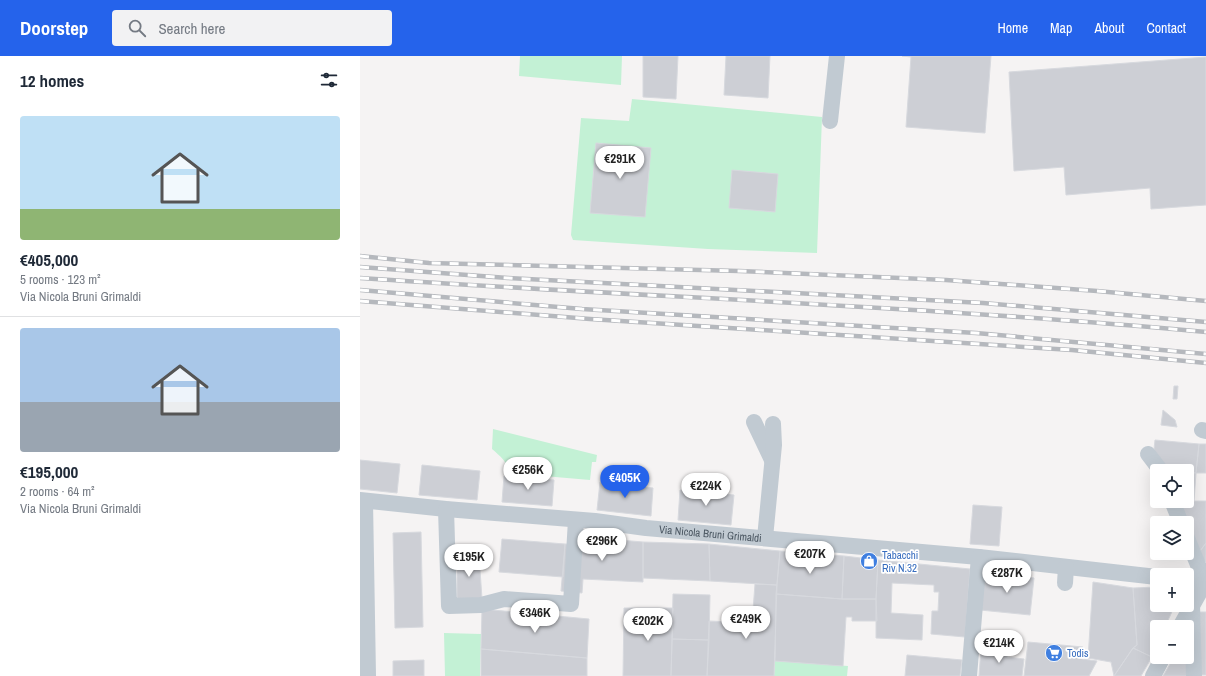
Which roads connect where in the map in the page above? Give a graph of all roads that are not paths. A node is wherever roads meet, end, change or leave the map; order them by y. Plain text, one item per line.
1 (837, 56) edge
2 (830, 121) dead end
3 (754, 422) dead end
4 (773, 424) dead end
5 (1148, 454) dead end
6 (772, 462) junction
7 (1156, 464) edge
8 (363, 500) edge
9 (446, 509) junction
10 (576, 520) junction
11 (765, 538) junction
12 (1194, 554) edge
13 (978, 557) junction
14 (1066, 567) junction
15 (1150, 576) edge
16 (1194, 581) edge
17 (1206, 582) edge
18 (1065, 583) dead end
19 (1194, 602) edge
20 (1192, 612) edge
21 (1159, 664) edge
22 (368, 676) edge
23 (969, 676) edge
24 (1153, 676) edge
25 (1194, 676) edge

1 - 2 street
3 - 6 street
4 - 6 street
5 - 7 street
6 - 11 street
8 - 9 street, Via Nicola Bruni Grimaldi
8 - 22 street
9 - 10 street, Via Nicola Bruni Grimaldi
9 - 10 street
10 - 11 street, Via Nicola Bruni Grimaldi
11 - 13 street, Via Nicola Bruni Grimaldi
12 - 17 street
13 - 14 street, Via Nicola Bruni Grimaldi
13 - 23 street
14 - 15 street, Via Nicola Bruni Grimaldi
14 - 18 street
16 - 17 street
17 - 19 street
20 - 25 street
21 - 24 street

